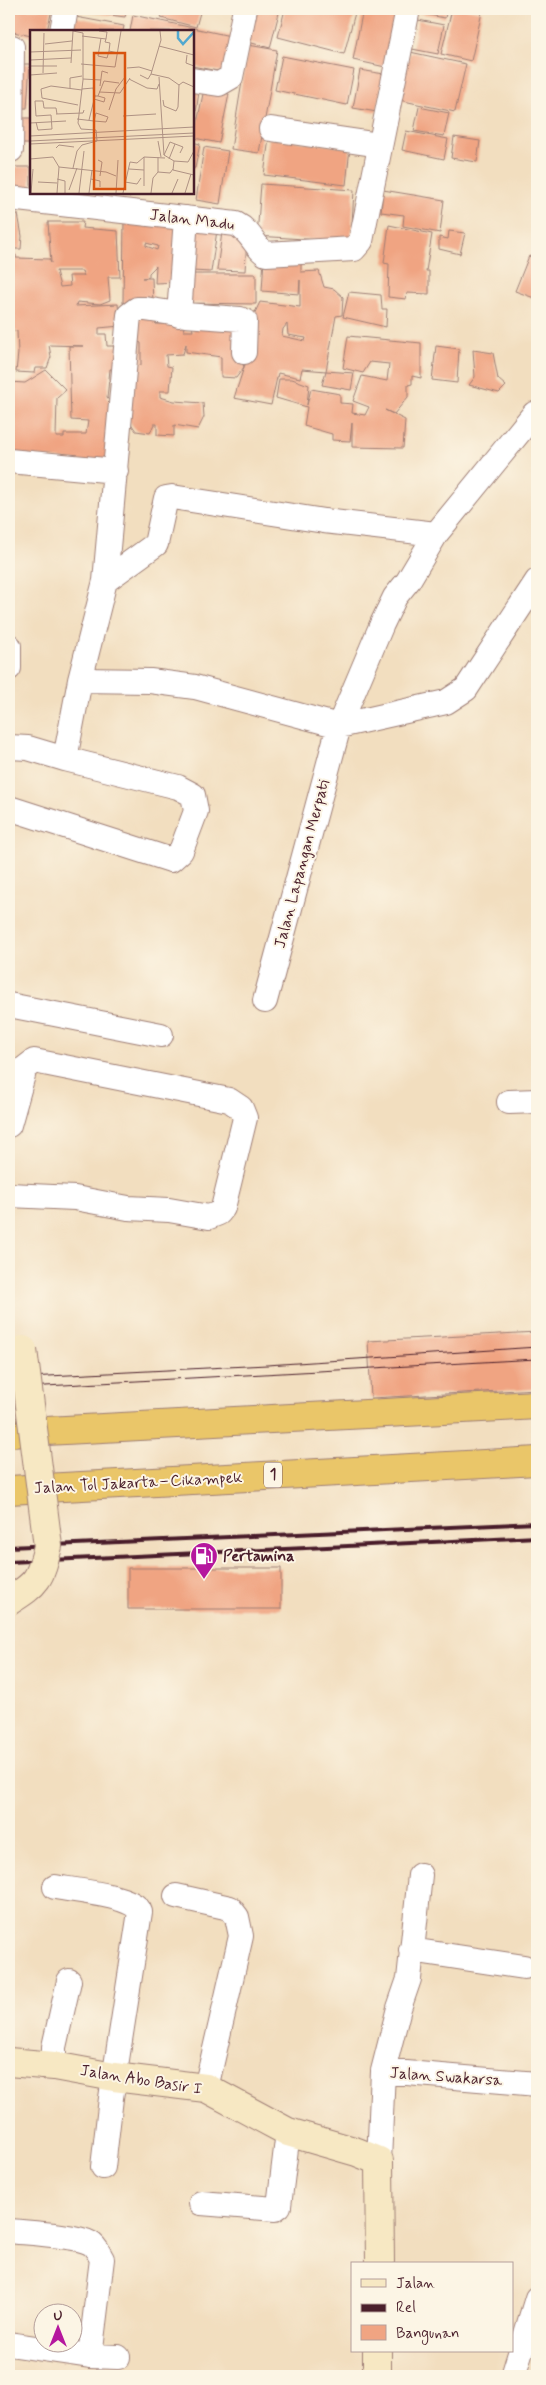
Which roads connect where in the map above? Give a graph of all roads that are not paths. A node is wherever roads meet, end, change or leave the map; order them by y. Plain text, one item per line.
1 (66, 9) edge
2 (245, 9) edge
3 (408, 9) edge
4 (62, 30) edge
5 (17, 48) edge
6 (194, 80) edge
7 (271, 129) dead end
8 (380, 145) junction
9 (9, 150) edge
10 (9, 198) edge
11 (186, 218) junction
12 (179, 314) junction
13 (244, 352) dead end
14 (534, 414) dead end
15 (9, 461) edge
16 (116, 471) junction
17 (436, 534) junction
18 (105, 581) junction
19 (537, 581) edge
20 (9, 646) edge
21 (9, 668) edge
22 (80, 680) junction
23 (339, 726) junction
24 (9, 747) edge
25 (65, 760) junction
26 (9, 808) edge
27 (265, 1001) dead end
28 (9, 1006) edge
29 (161, 1035) dead end
30 (537, 1101) edge
31 (509, 1102) dead end
32 (9, 1125) edge
33 (9, 1195) edge
34 (16, 1350) edge
35 (537, 1404) edge
36 (9, 1433) edge
37 (537, 1461) edge
38 (9, 1490) edge
39 (9, 1601) edge
40 (420, 1875) dead end
41 (55, 1887) dead end
42 (176, 1896) dead end
43 (411, 1950) junction
44 (524, 1967) dead end
45 (68, 1981) dead end
46 (9, 2062) edge
47 (54, 2066) junction
48 (383, 2071) junction
49 (114, 2077) junction
50 (537, 2084) edge
51 (206, 2088) junction
52 (288, 2132) junction
53 (379, 2161) junction
54 (103, 2167) dead end
55 (201, 2203) dead end
56 (9, 2231) edge
57 (380, 2262) edge
58 (537, 2298) edge
59 (9, 2344) edge
60 (377, 2352) edge
61 (90, 2356) junction
62 (118, 2357) dead end
63 (377, 2376) edge
64 (513, 2376) edge

1 - 4 street
2 - 6 street
3 - 8 street, Jalan Madu
5 - 9 street
7 - 8 street
8 - 11 street, Jalan Madu
10 - 11 street, Jalan Madu
11 - 12 street
12 - 13 street
12 - 16 street
14 - 17 street, Jalan Lapangan Merpati
15 - 16 street
16 - 18 street
17 - 18 street
17 - 23 street, Jalan Lapangan Merpati
18 - 22 street
19 - 23 street
20 - 21 street
22 - 23 street
22 - 25 street
23 - 27 street, Jalan Lapangan Merpati
24 - 25 street
25 - 26 street
28 - 29 street
30 - 31 street
32 - 33 street
34 - 39 street, bridge
35 - 36 highway
37 - 38 highway, Jalan Tol Jakarta–Cikampek / 1
40 - 43 street
41 - 49 street
42 - 51 street
43 - 44 street
43 - 48 street
45 - 47 street
46 - 47 street, Jalan Abo Basir I
47 - 49 street, Jalan Abo Basir I
48 - 50 street, Jalan Swakarsa
48 - 53 street, Jalan Swakarsa
49 - 51 street, Jalan Abo Basir I
49 - 54 street
51 - 52 street, Jalan Abo Basir I
52 - 53 street, Jalan Abo Basir I
52 - 55 street
53 - 57 street
56 - 61 street
58 - 64 street
59 - 61 street
60 - 63 street
61 - 62 street

